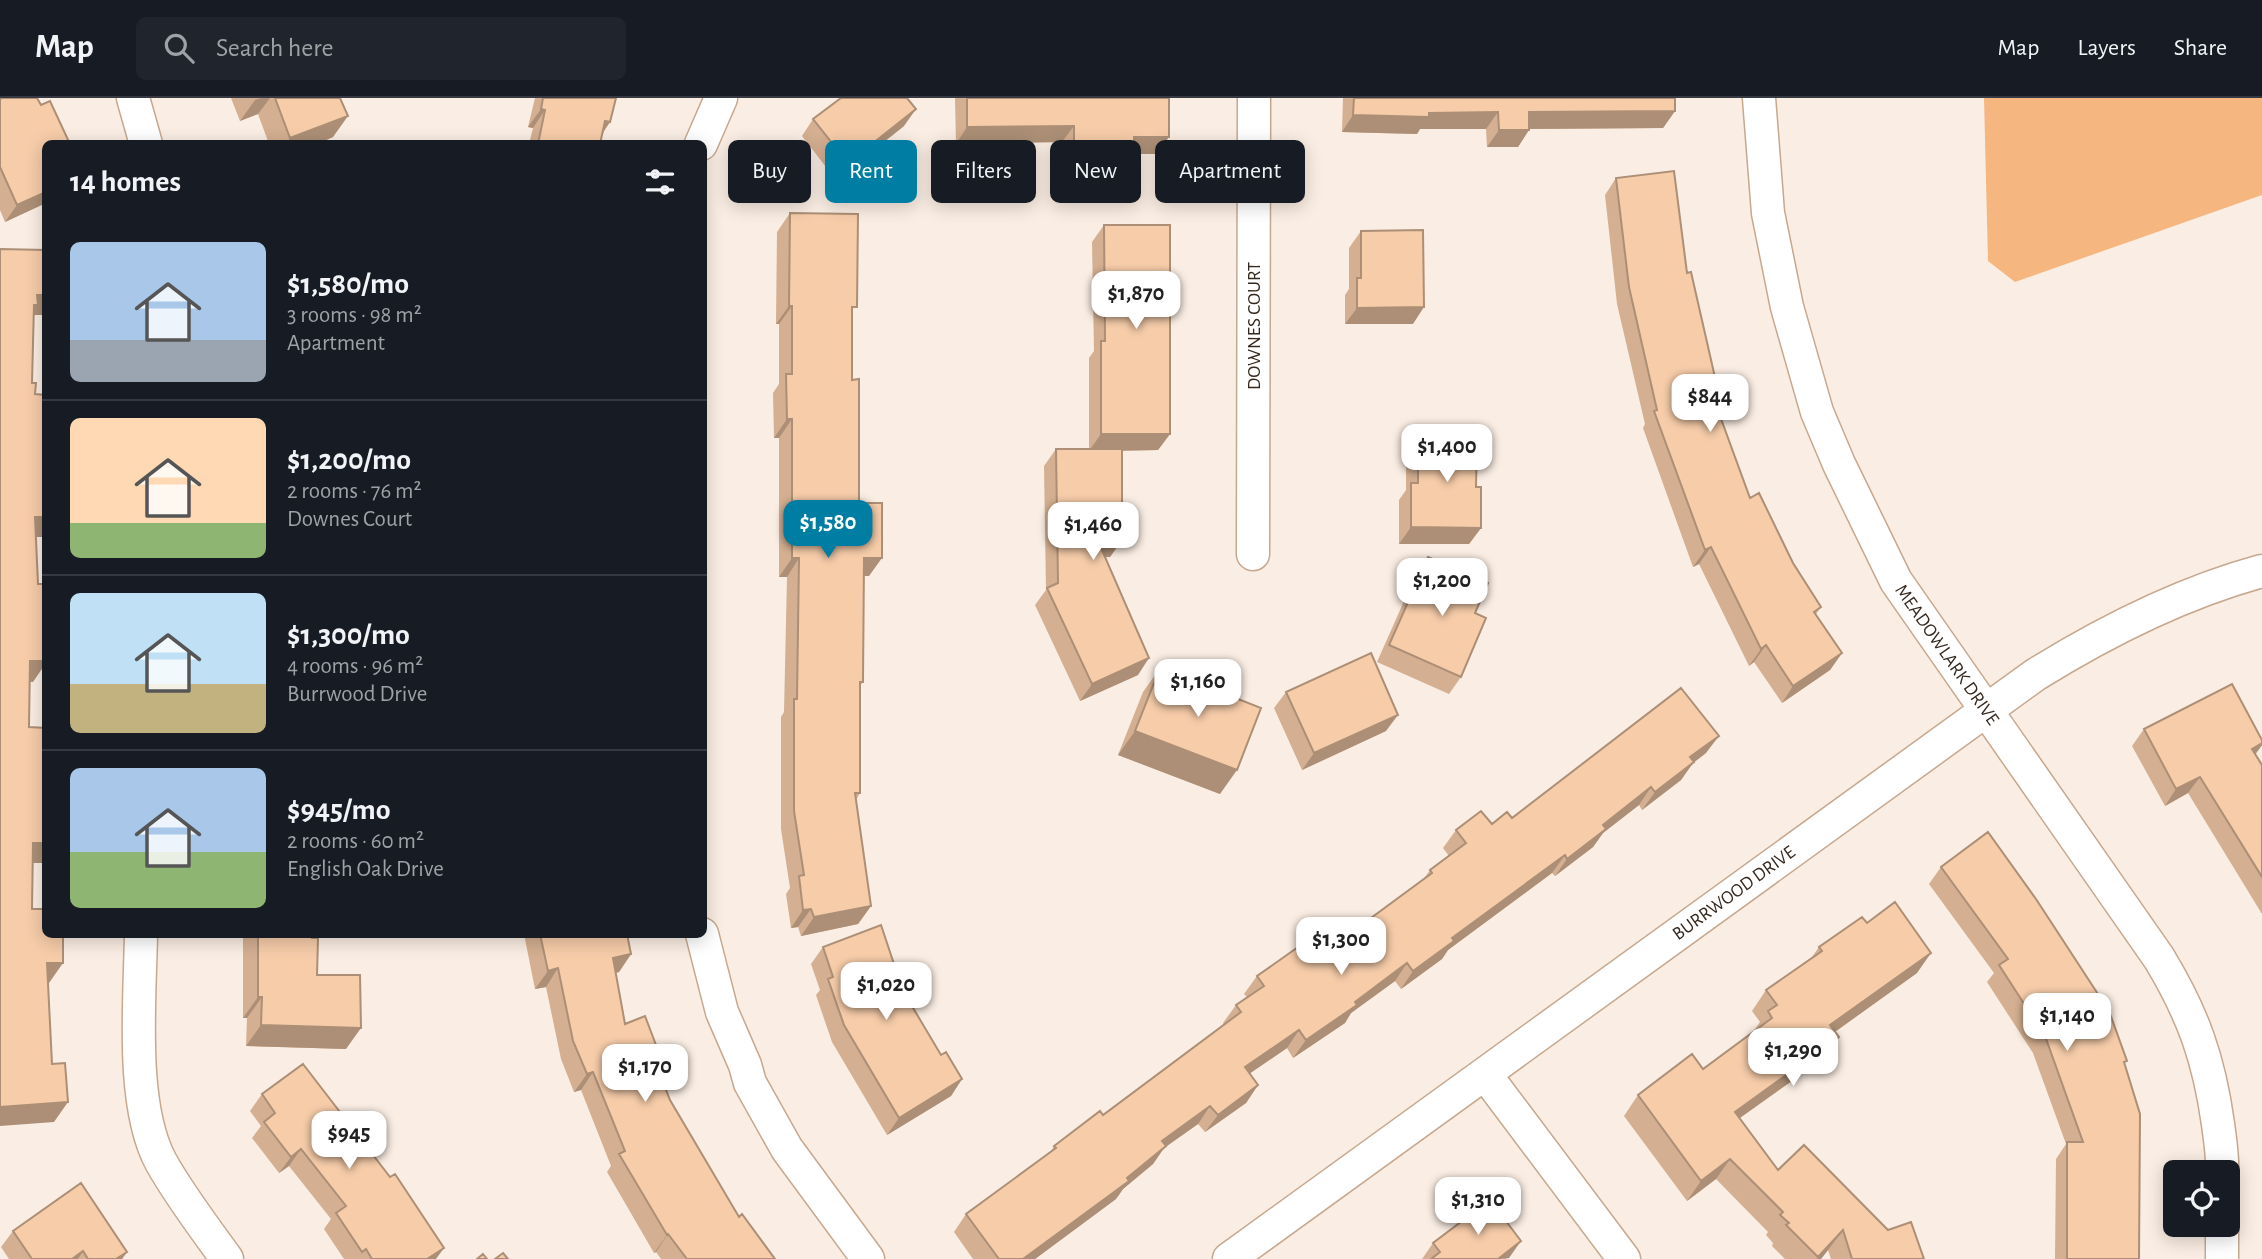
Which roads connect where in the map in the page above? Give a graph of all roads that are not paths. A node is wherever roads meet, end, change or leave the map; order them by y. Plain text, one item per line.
1 (133, 98) edge
2 (721, 98) edge
3 (1254, 98) edge
4 (1759, 98) edge
5 (145, 140) edge
6 (703, 140) edge
7 (1253, 554) dead end
8 (2262, 571) edge
9 (1985, 708) junction
10 (141, 938) edge
11 (703, 938) edge
12 (1485, 1073) junction
13 (2221, 1160) edge
14 (2222, 1237) edge
15 (227, 1259) edge
16 (868, 1259) edge
17 (1229, 1259) edge
18 (1624, 1259) edge
19 (2222, 1259) edge

1 - 5 street
2 - 6 street
3 - 7 street, DOWNES COURT
4 - 9 street, MEADOWLARK DRIVE
8 - 9 street, BURRWOOD DRIVE
9 - 12 street, BURRWOOD DRIVE
9 - 13 street, MEADOWLARK DRIVE
10 - 15 street
11 - 16 street
12 - 17 street, BURRWOOD DRIVE
12 - 18 street
14 - 19 street

